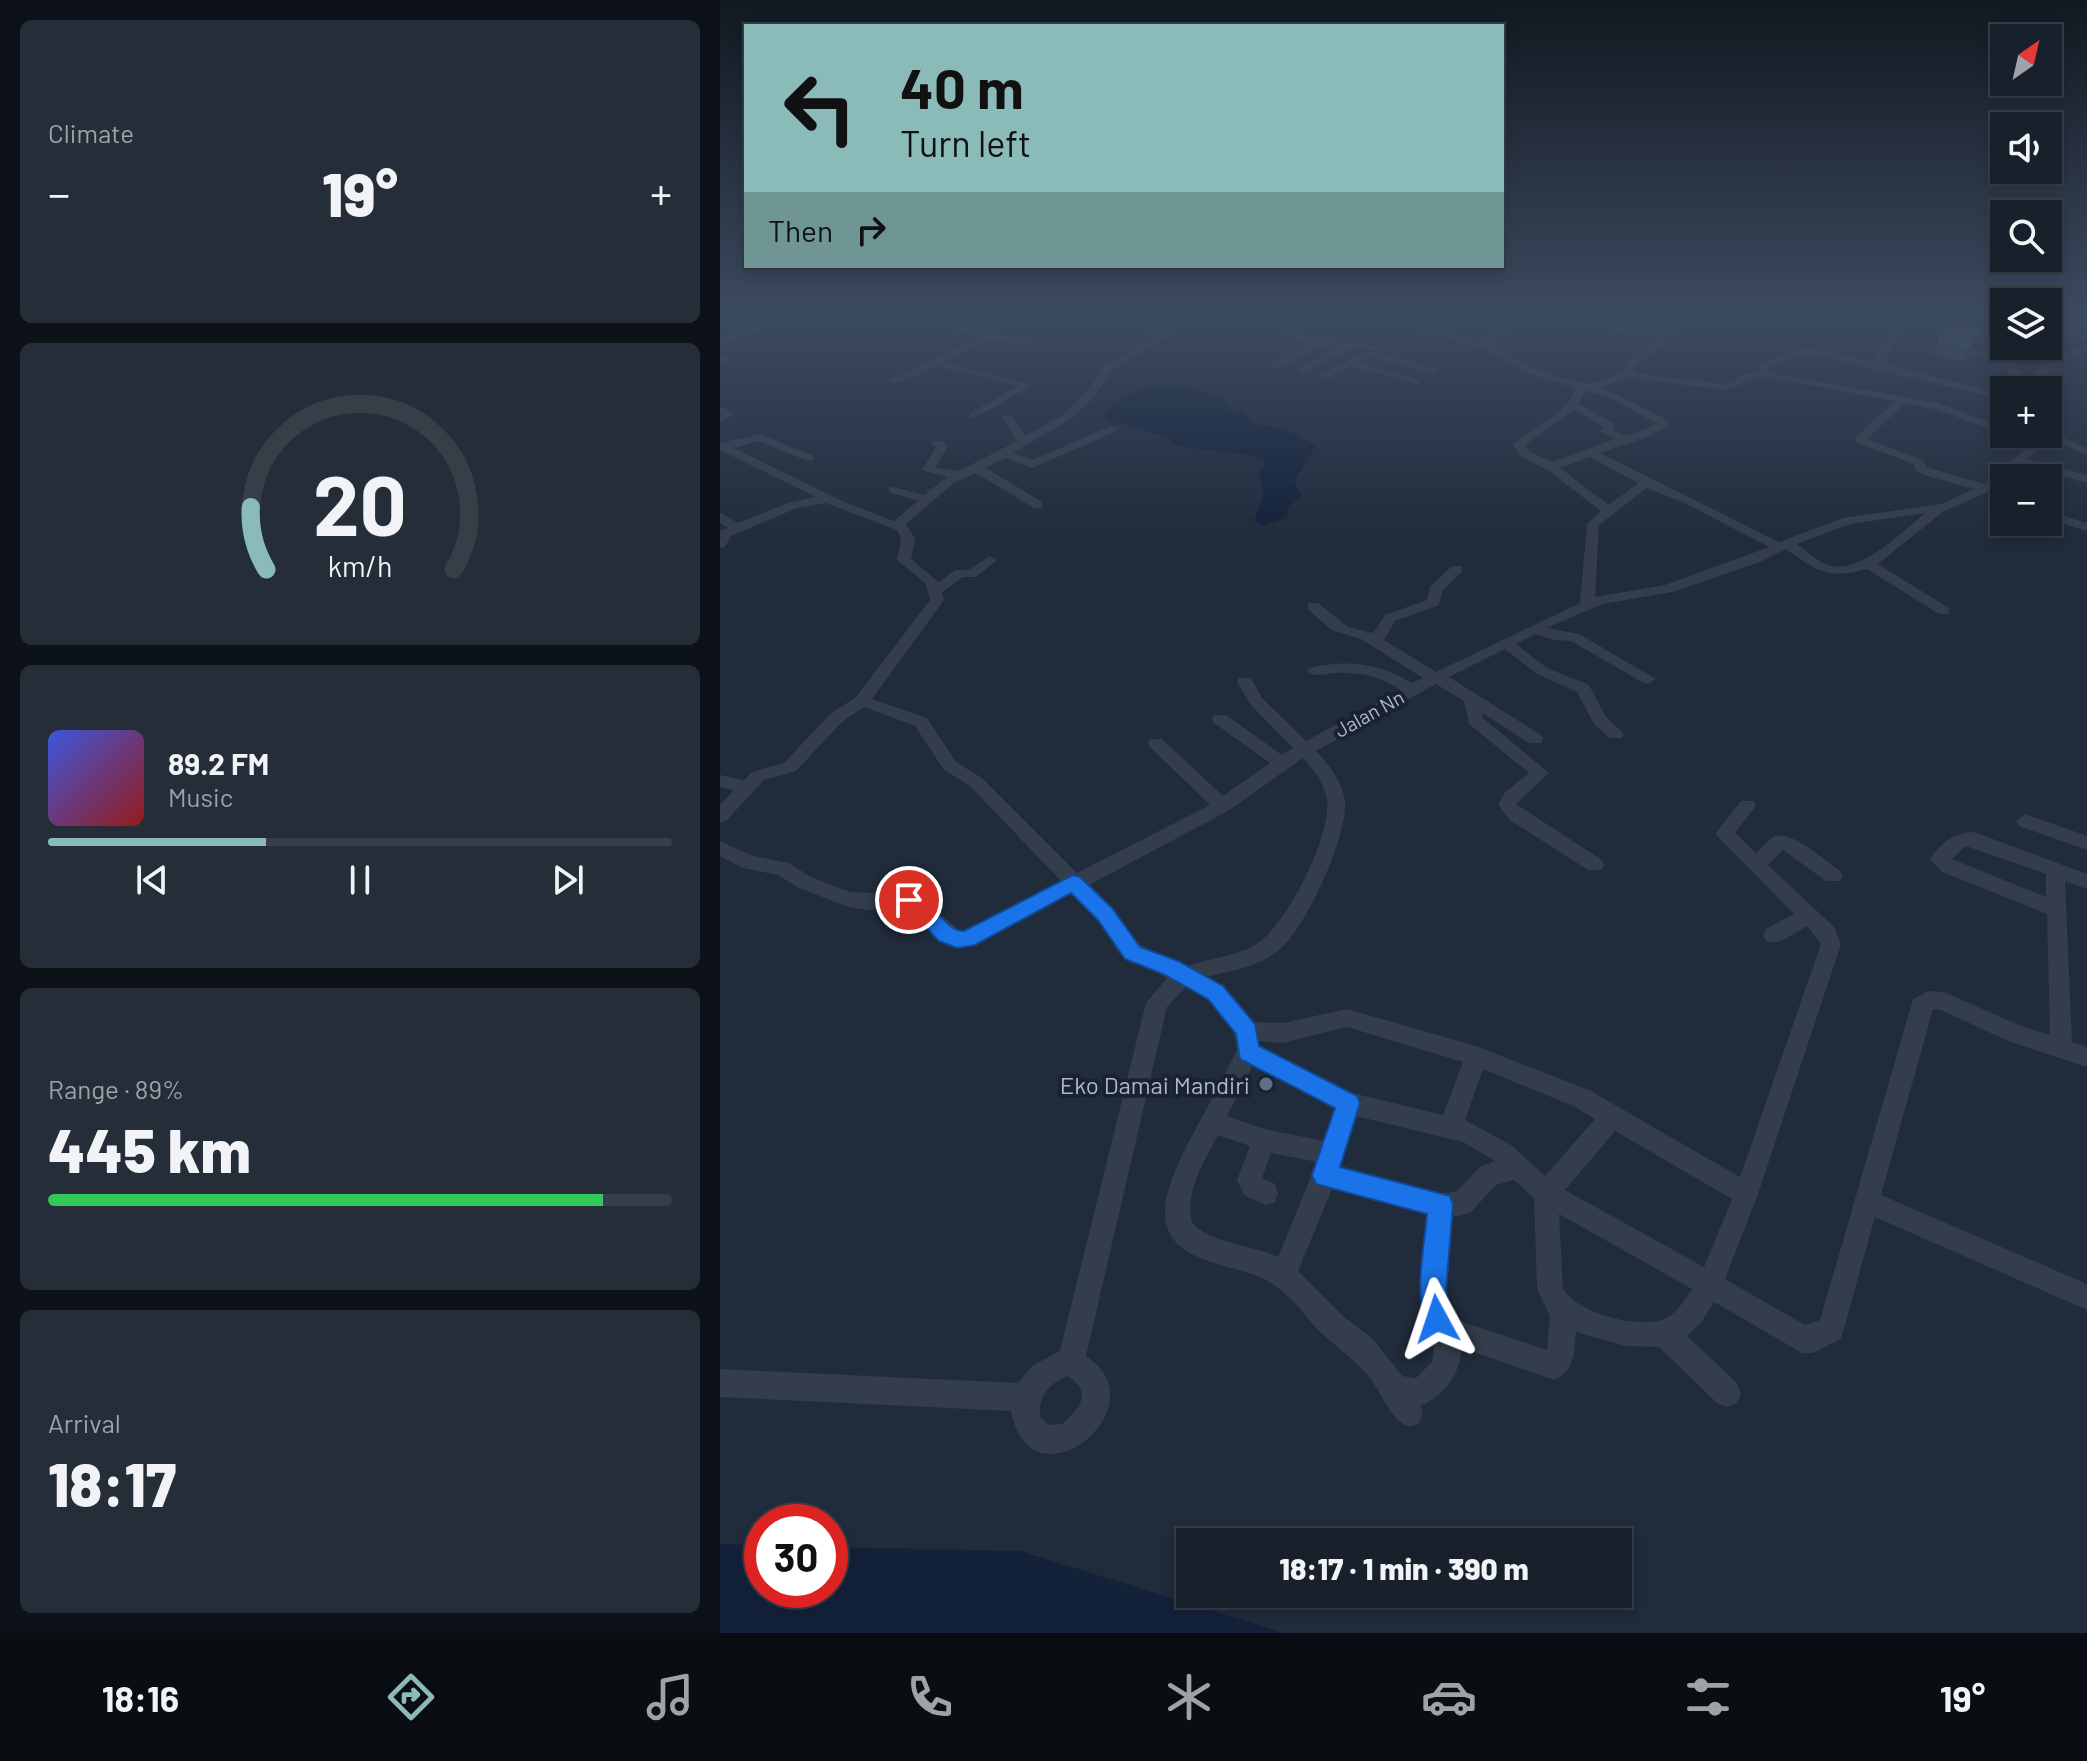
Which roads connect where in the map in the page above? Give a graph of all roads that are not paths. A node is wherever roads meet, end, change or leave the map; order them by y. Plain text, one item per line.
1 (1022, 388) edge
2 (1092, 388) edge
3 (1584, 388) edge
4 (1591, 388) edge
5 (1853, 388) edge
6 (1969, 388) edge
7 (1990, 394) edge
8 (1903, 399) junction
9 (1572, 404) junction
10 (720, 409) edge
11 (974, 415) dead end
12 (1007, 417) dead end
13 (720, 419) edge
14 (1990, 425) edge
15 (1113, 429) dead end
16 (1625, 439) junction
17 (1022, 440) junction
18 (2062, 441) edge
19 (937, 443) dead end
20 (721, 446) edge
21 (2031, 448) edge
22 (2087, 452) edge
23 (1002, 453) junction
24 (1591, 453) junction
25 (809, 458) dead end
26 (2020, 461) junction
27 (2017, 464) edge
28 (1550, 467) junction
29 (977, 468) junction
30 (959, 475) junction
31 (2087, 479) edge
32 (1646, 483) junction
33 (1990, 488) edge
34 (893, 489) dead end
35 (1990, 490) edge
36 (827, 499) junction
37 (924, 499) junction
38 (1038, 505) dead end
39 (1939, 509) junction
40 (1608, 510) junction
41 (720, 517) edge
42 (2062, 519) edge
43 (899, 527) junction
44 (2087, 527) edge
45 (726, 534) edge
46 (1783, 545) junction
47 (990, 560) dead end
48 (1869, 564) junction
49 (1457, 569) dead end
50 (936, 590) junction
51 (1587, 604) junction
52 (1313, 606) dead end
53 (1944, 611) dead end
54 (1535, 629) junction
55 (1376, 641) junction
56 (1507, 644) junction
57 (1315, 671) dead end
58 (1436, 678) junction
59 (1648, 679) dead end
60 (1245, 682) dead end
61 (1411, 690) junction
62 (862, 701) junction
63 (1472, 701) junction
64 (1220, 719) dead end
65 (1616, 734) dead end
66 (1535, 739) dead end
67 (1156, 743) dead end
68 (1287, 760) junction
69 (720, 781) edge
70 (746, 787) junction
71 (1222, 806) junction
72 (1747, 806) dead end
73 (720, 816) edge
74 (2025, 821) dead end
75 (2087, 843) edge
76 (720, 848) edge
77 (1757, 864) junction
78 (1595, 865) dead end
79 (2055, 871) junction
80 (1833, 876) dead end
81 (2087, 882) edge
82 (1073, 883) junction
83 (2056, 909) junction
84 (1809, 915) junction
85 (1773, 935) dead end
86 (1248, 1041) junction
87 (2061, 1049) junction
88 (1476, 1056) junction
89 (2087, 1057) edge
90 (1348, 1103) junction
91 (1613, 1116) junction
92 (1213, 1122) junction
93 (1451, 1126) junction
94 (1264, 1140) junction
95 (1328, 1165) junction
96 (1516, 1167) junction
97 (1266, 1193) dead end
98 (1546, 1193) junction
99 (1746, 1194) junction
100 (1868, 1202) junction
101 (1441, 1205) junction
102 (1284, 1274) junction
103 (1710, 1285) junction
104 (2087, 1297) edge
105 (1564, 1312) junction
106 (1664, 1333) junction
107 (1449, 1335) junction
108 (1071, 1362) junction
109 (720, 1383) edge
110 (1727, 1393) dead end
111 (1027, 1398) junction

1 - 11 street
2 - 17 street
3 - 9 street
4 - 16 street
5 - 8 street
6 - 7 street
8 - 14 street
8 - 33 street
9 - 16 street
9 - 28 street
10 - 13 street
12 - 17 street
15 - 23 street
16 - 24 street
17 - 23 street
18 - 22 street
19 - 30 street
20 - 25 street
20 - 36 street
21 - 26 street
23 - 29 street
24 - 28 street
24 - 32 street
26 - 27 street, Jalan Nn
26 - 31 street
28 - 40 street
29 - 30 street
29 - 38 street
30 - 37 street
32 - 40 street
32 - 46 street
34 - 37 street
35 - 39 street, Jalan Nn
36 - 43 street
36 - 45 street
37 - 43 street
39 - 46 street, Jalan Nn
39 - 48 street
40 - 51 street
41 - 45 street
42 - 44 street
43 - 50 street
46 - 48 street
46 - 51 street, Jalan Nn
47 - 50 street
48 - 53 street
49 - 55 street
50 - 62 street
51 - 54 street, Jalan Nn
52 - 55 street
54 - 56 street, Jalan Nn
54 - 59 street
55 - 58 street
56 - 58 street, Jalan Nn
56 - 65 street
57 - 61 street
58 - 61 street, Jalan Nn
58 - 63 street
60 - 108 street
61 - 68 street, Jalan Nn
62 - 70 street
62 - 82 street
63 - 66 street
63 - 78 street
64 - 68 street
67 - 71 street
68 - 71 street, Jalan Nn
69 - 70 street
70 - 73 street
71 - 82 street, Jalan Nn
72 - 77 street
74 - 75 street
76 - 82 street, Jalan Nn
77 - 80 street
77 - 84 street
79 - 81 street
79 - 83 street
79 - 83 street
82 - 86 street
83 - 87 street
84 - 85 street
84 - 99 street
86 - 88 street
86 - 90 street
86 - 92 street
87 - 89 street
87 - 100 street
88 - 91 street
88 - 93 street
90 - 93 street
90 - 95 street
91 - 98 street
91 - 99 street
92 - 94 street
92 - 102 street
93 - 96 street
94 - 95 street
94 - 97 street
95 - 101 street
95 - 102 street
96 - 98 street
96 - 101 street
98 - 103 street
98 - 105 street
99 - 103 street
100 - 103 street
100 - 104 street
101 - 107 street
102 - 107 street
103 - 106 street
105 - 106 street
105 - 107 street
106 - 110 street
108 - 111 street
108 - 111 street
109 - 111 street

